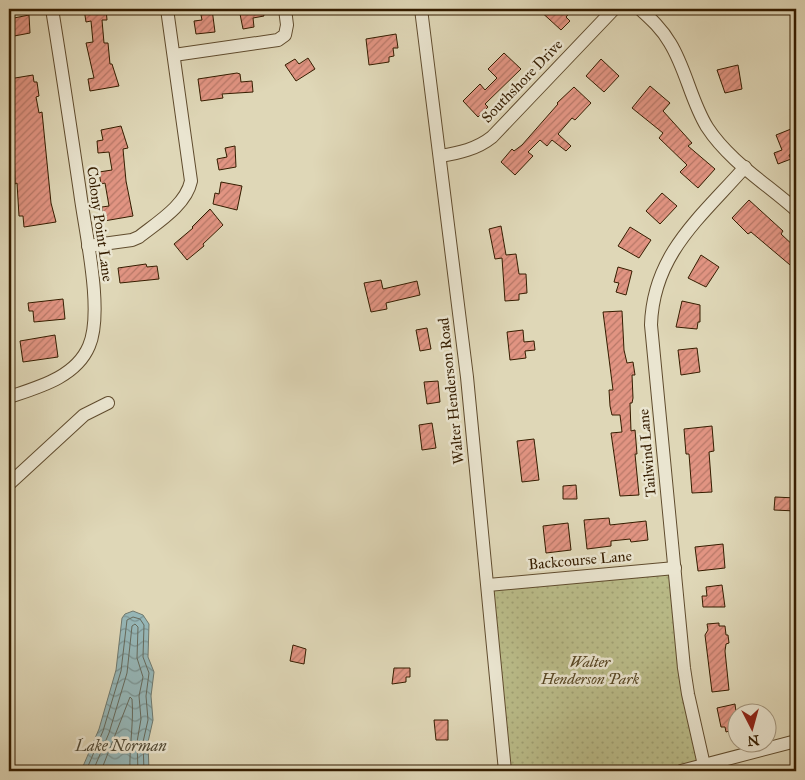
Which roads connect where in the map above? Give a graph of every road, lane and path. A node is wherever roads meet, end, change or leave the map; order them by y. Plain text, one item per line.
1 (52, 9) edge
2 (166, 9) edge
3 (285, 9) edge
4 (421, 9) edge
5 (614, 9) edge
6 (640, 9) edge
7 (174, 55) junction
8 (440, 156) junction
9 (745, 168) junction
10 (796, 210) edge
11 (88, 246) junction
12 (9, 397) edge
13 (108, 403) dead end
14 (9, 484) edge
15 (675, 568) junction
16 (488, 585) junction
17 (796, 741) edge
18 (704, 765) junction
19 (505, 771) edge
20 (682, 771) edge

1 - 11 street, Colony Point Lane
2 - 7 street
3 - 7 street
4 - 8 street, Walter Henderson Road
5 - 8 street, Southshore Drive
6 - 9 street
7 - 11 street
8 - 16 street, Walter Henderson Road
9 - 10 street
9 - 15 street, Tailwind Lane
11 - 12 street, Colony Point Lane
13 - 14 street
15 - 16 street, Backcourse Lane
15 - 18 street, Tailwind Lane
16 - 19 street, Walter Henderson Road
17 - 18 street
18 - 20 street

